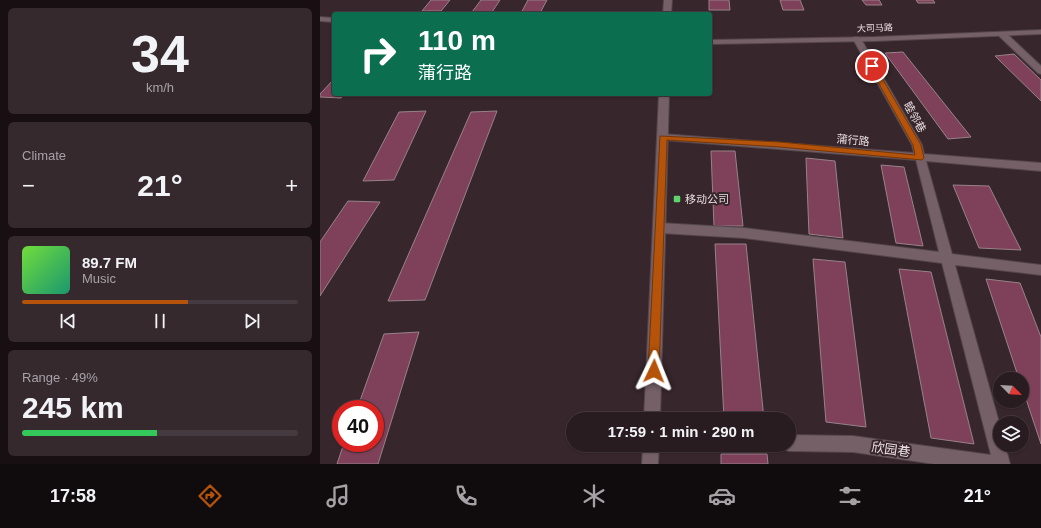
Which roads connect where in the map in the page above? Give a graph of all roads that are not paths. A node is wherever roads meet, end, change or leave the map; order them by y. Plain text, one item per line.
1 (668, 0) edge
2 (667, 12) edge
3 (320, 19) edge
4 (332, 20) edge
5 (1041, 32) edge
6 (1002, 34) junction
7 (857, 39) junction
8 (712, 41) edge
9 (1041, 71) edge
10 (664, 96) edge
11 (663, 138) junction
12 (920, 158) junction
13 (1041, 167) edge
14 (660, 228) junction
15 (946, 259) junction
16 (1041, 270) edge
17 (652, 412) edge
18 (796, 443) edge
19 (651, 452) edge
20 (650, 464) edge
21 (993, 464) edge
22 (1002, 464) edge

1 - 2 street
3 - 4 street
5 - 6 street, 大司马路
6 - 7 street, 大司马路
6 - 9 street
7 - 8 street, 大司马路
7 - 12 street, 睦邻巷
10 - 11 street
11 - 12 street, 蒲行路
11 - 14 street
12 - 13 street, 蒲行路
12 - 15 street, 睦邻巷
14 - 15 street
14 - 17 street
15 - 16 street
15 - 22 street, 睦邻巷
18 - 21 street, 欣园巷
19 - 20 street

